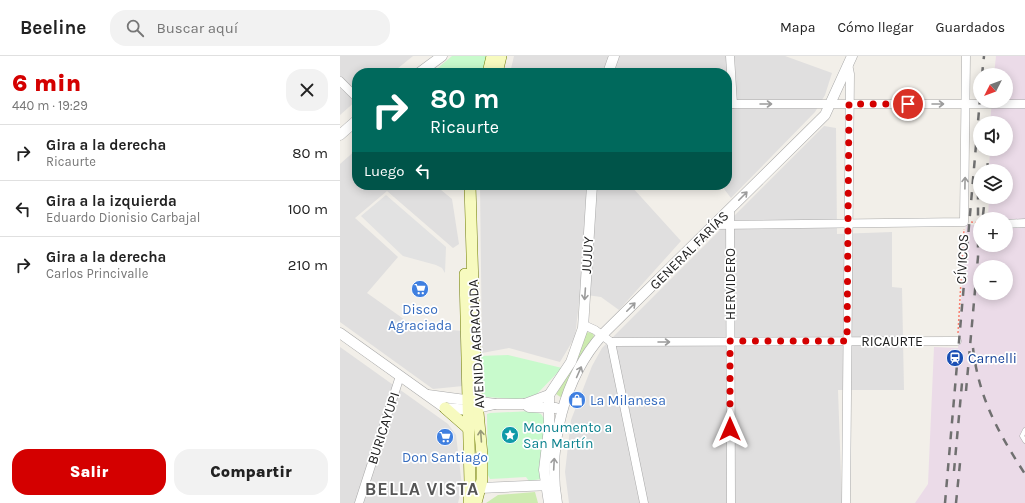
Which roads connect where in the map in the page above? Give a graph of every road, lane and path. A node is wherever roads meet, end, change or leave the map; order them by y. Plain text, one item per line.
1 (442, 56) edge
2 (492, 56) edge
3 (501, 56) edge
4 (614, 56) edge
5 (730, 56) edge
6 (966, 56) edge
7 (850, 60) edge
8 (426, 68) edge
9 (489, 68) edge
10 (497, 68) edge
11 (610, 68) edge
12 (730, 68) edge
13 (340, 81) edge
14 (352, 93) edge
15 (732, 104) edge
16 (831, 104) junction
17 (849, 104) junction
18 (967, 104) junction
19 (1025, 104) edge
20 (352, 124) edge
21 (340, 135) edge
22 (463, 190) edge
23 (470, 190) edge
24 (592, 190) edge
25 (730, 209) junction
26 (964, 222) junction
27 (1025, 223) edge
28 (730, 224) junction
29 (848, 224) junction
30 (1013, 224) edge
31 (714, 225) junction
32 (584, 325) junction
33 (340, 333) edge
34 (603, 334) junction
35 (730, 341) junction
36 (847, 341) junction
37 (958, 341) joint
38 (611, 342) junction
39 (400, 376) junction
40 (426, 394) junction
41 (549, 395) junction
42 (525, 404) junction
43 (473, 405) junction
44 (445, 408) junction
45 (564, 408) junction
46 (549, 409) junction
47 (469, 429) junction
48 (1025, 430) edge
49 (1025, 441) edge
50 (550, 485) junction
51 (480, 488) junction
52 (359, 503) edge
53 (469, 503) edge
54 (476, 503) edge
55 (549, 503) edge
56 (557, 503) edge
57 (644, 503) edge
58 (731, 503) edge
59 (846, 503) edge

1 - 8 street
2 - 9 main road
3 - 10 main road
4 - 11 street
5 - 12 street
6 - 18 street, CÍVICOS
7 - 16 street, GENERAL FARÍAS
7 - 17 street
13 - 14 street
15 -> 16 street
16 - 17 street
25 -> 16 street, GENERAL FARÍAS
17 -> 18 street
17 - 29 street
18 - 19 street
26 -> 18 street, CÍVICOS
20 - 21 street
22 - 43 main road, AVENIDA AGRACIADA
23 - 43 main road, AVENIDA AGRACIADA
24 -> 32 street, JUJUY
25 - 28 street, HERVIDERO
25 - 31 street, GENERAL FARÍAS
26 - 29 street
26 - 37 path, CÍVICOS
27 - 30 street
28 - 29 street
28 - 31 street
28 - 35 street, HERVIDERO
29 - 36 street
34 -> 31 street, GENERAL FARÍAS
32 - 34 street
32 - 41 street, JUJUY
33 - 39 street
34 - 38 street
45 -> 34 street, GENERAL FARÍAS
35 - 36 street, RICAURTE
38 -> 35 street, RICAURTE
35 - 58 street, HERVIDERO
36 - 37 street, RICAURTE
36 - 59 street
38 - 57 street
39 - 40 street
39 - 52 street, BURICAYUPI
40 - 43 street
40 - 44 street
41 - 42 street
41 - 45 street
41 - 46 street
42 - 43 street
42 - 46 street
43 - 44 street
43 - 47 main road, AVENIDA AGRACIADA
51 -> 43 main road, AVENIDA AGRACIADA
44 - 47 main road
45 - 46 street
50 -> 45 street, GENERAL FARÍAS
46 - 50 street
47 - 53 main road, AVENIDA AGRACIADA
48 - 49 lane
50 - 51 street
50 - 55 street
50 - 56 street
51 - 54 main road, AVENIDA AGRACIADA

